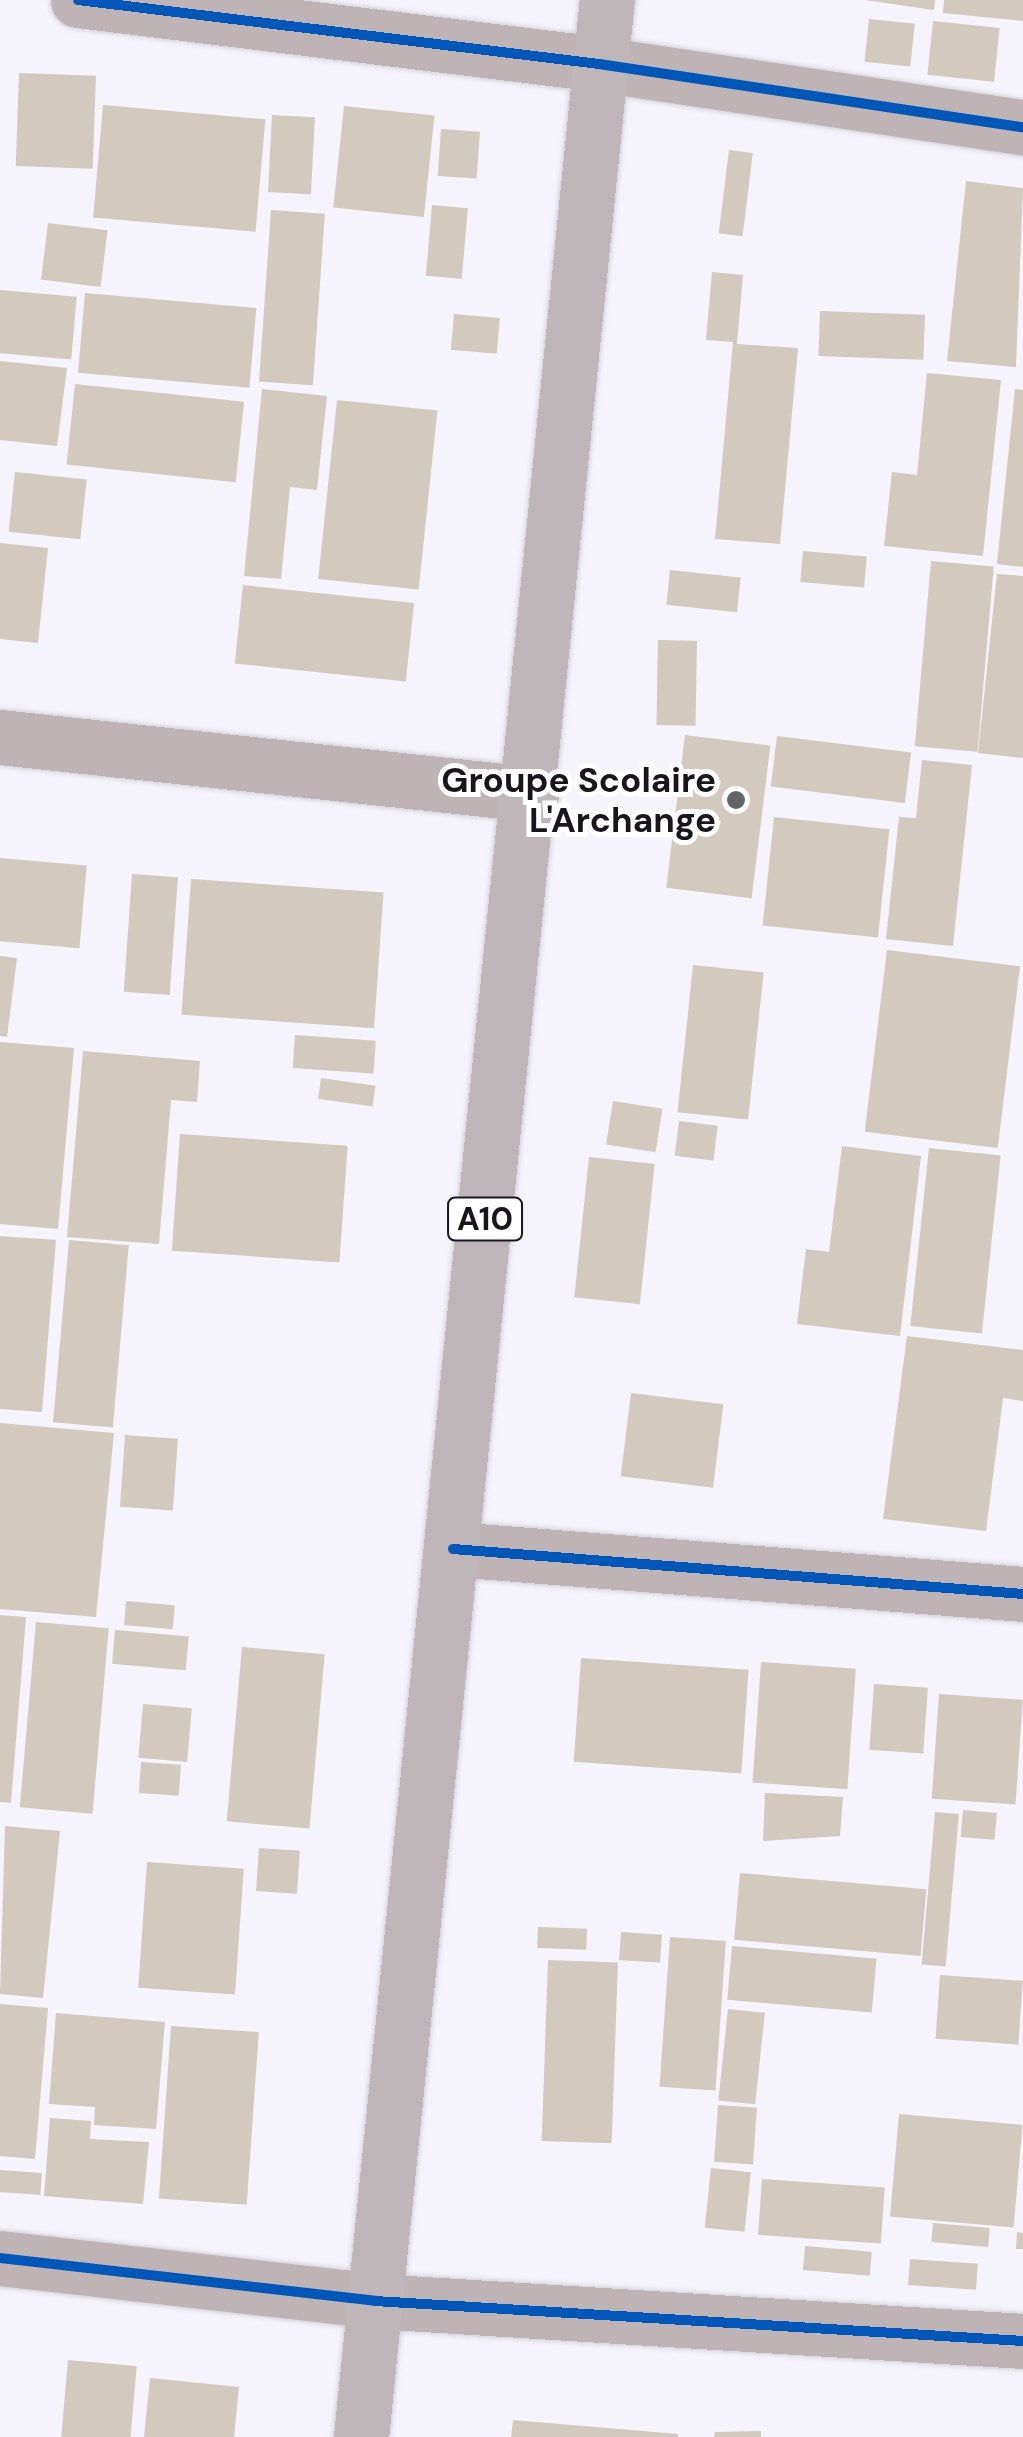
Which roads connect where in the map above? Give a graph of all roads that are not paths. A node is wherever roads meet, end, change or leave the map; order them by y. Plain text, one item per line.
1 (78, 0) edge
2 (608, 0) edge
3 (599, 64) junction
4 (1023, 126) edge
5 (0, 737) edge
6 (531, 794) junction
7 (453, 1548) junction
8 (1023, 1594) edge
9 (0, 2258) edge
10 (376, 2301) junction
11 (1023, 2342) edge
12 (361, 2437) edge

1 - 3 street
2 - 3 main road, A10
3 - 4 street
3 - 6 main road, A10
5 - 6 street
6 - 7 main road, A10
7 - 8 street
7 - 10 main road, A10
9 - 10 street
10 - 11 street
10 - 12 main road, A10

